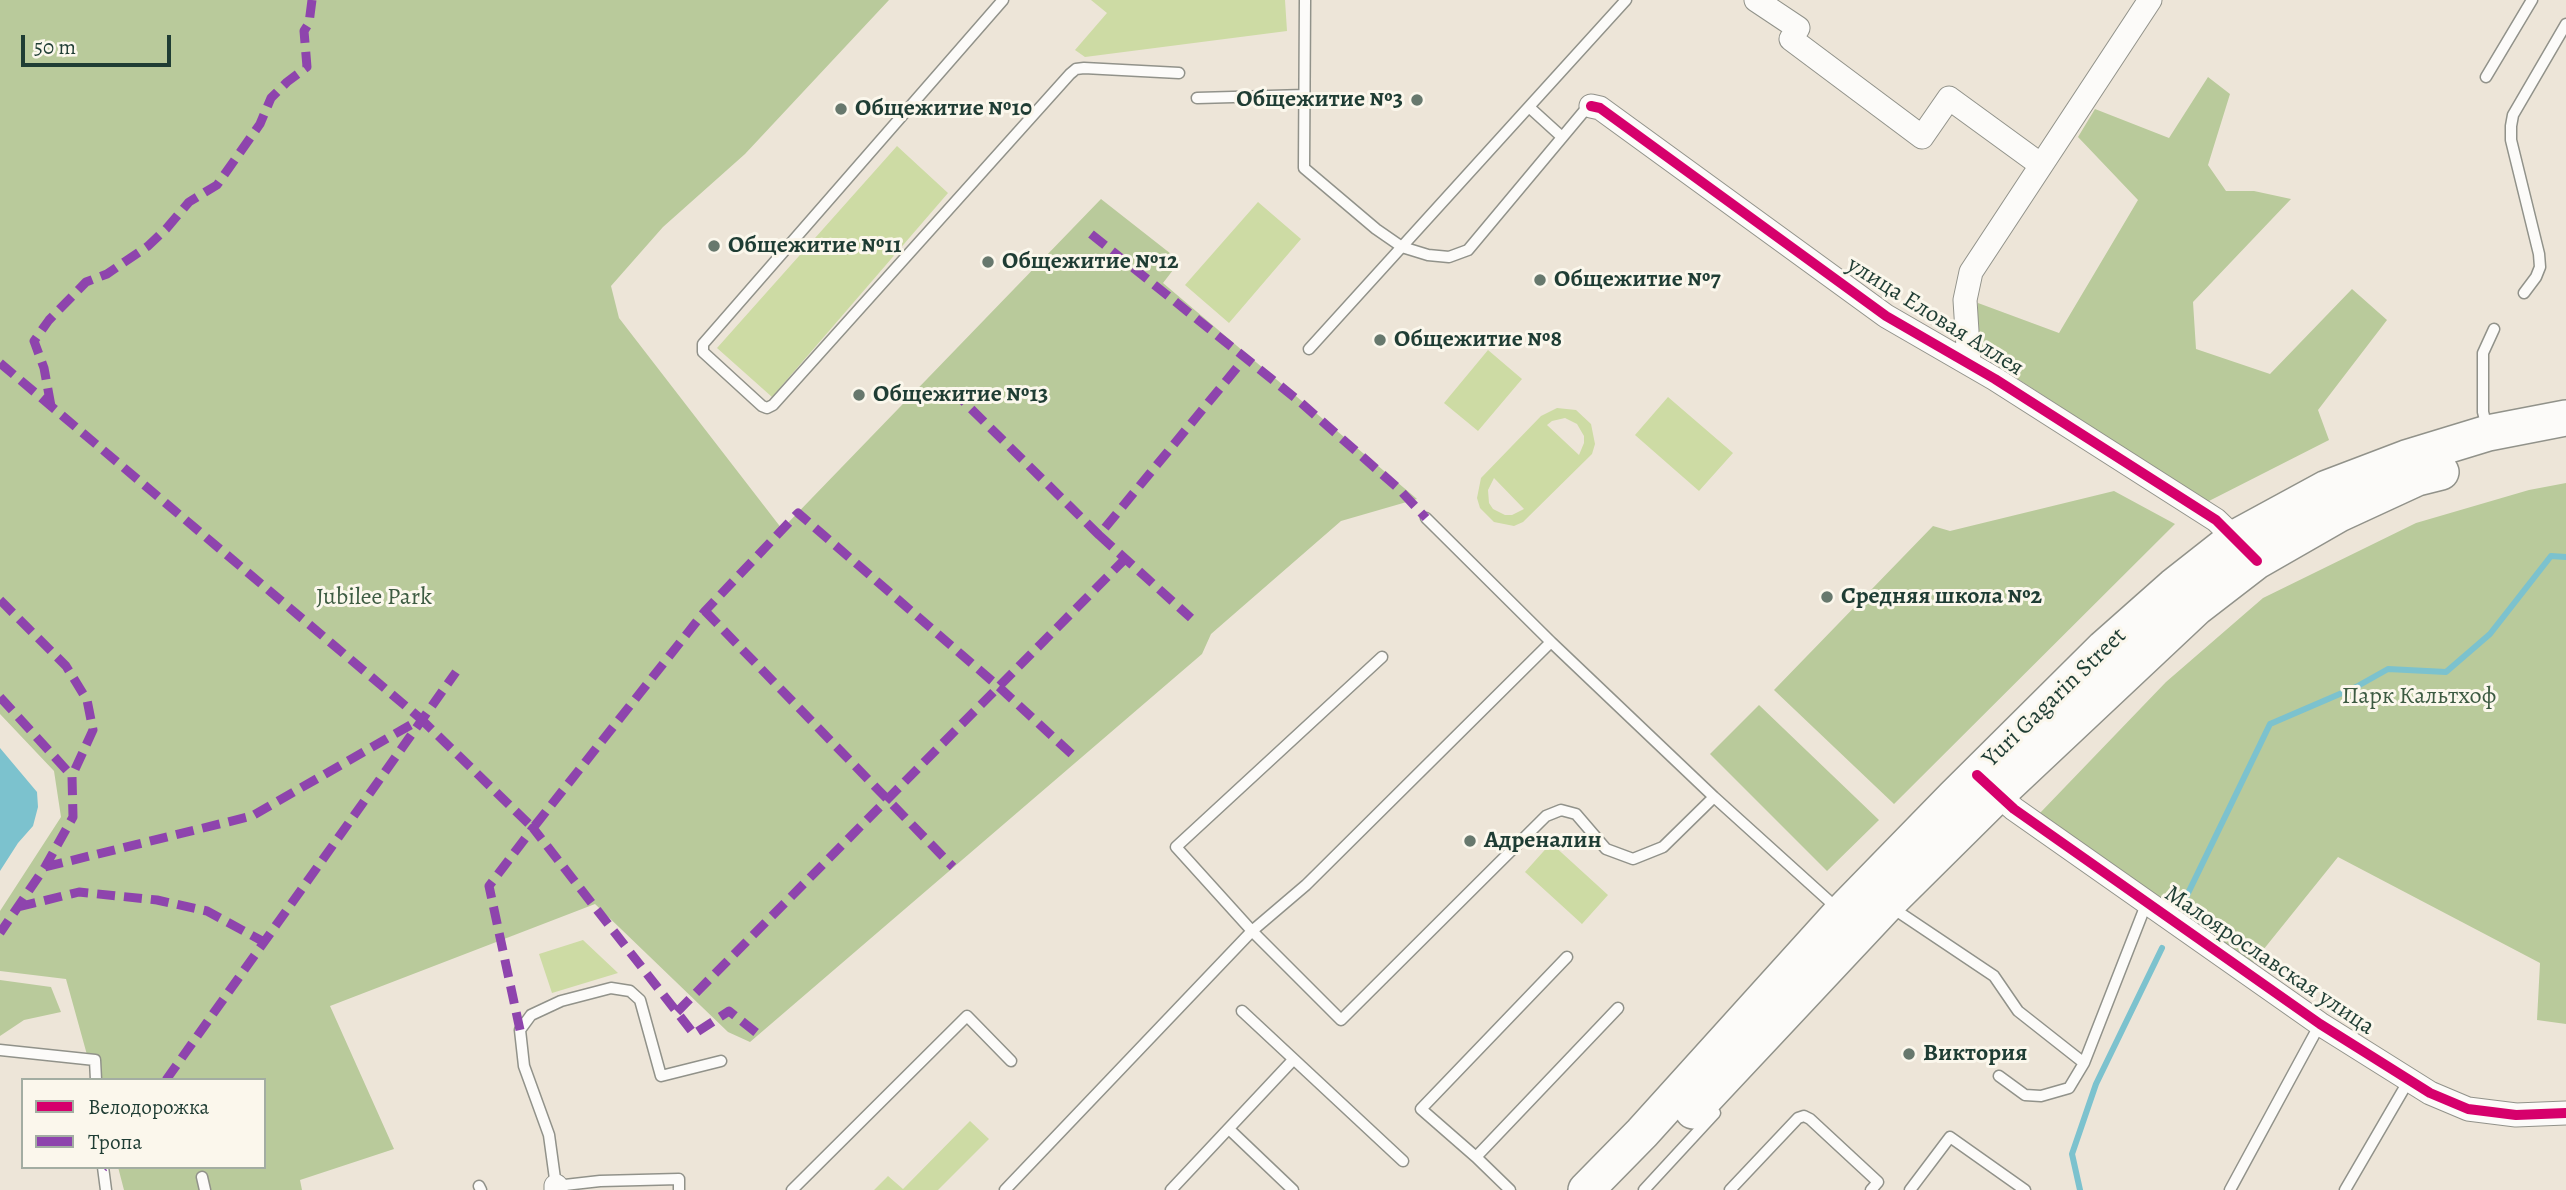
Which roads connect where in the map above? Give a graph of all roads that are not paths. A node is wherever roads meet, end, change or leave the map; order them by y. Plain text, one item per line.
1 (1003, 0) edge
2 (1305, 0) edge
3 (1626, 0) edge
4 (1756, 0) edge
5 (2150, 0) edge
6 (2532, 0) edge
7 (2566, 24) edge
8 (1179, 73) dead end
9 (2486, 77) dead end
10 (1305, 95) junction
11 (1197, 98) dead end
12 (1591, 106) joint
13 (1529, 107) junction
14 (1562, 137) junction
15 (2041, 165) junction
16 (1402, 247) junction
17 (2524, 293) dead end
18 (2494, 329) dead end
19 (1309, 349) dead end
20 (1969, 363) junction
21 (2566, 418) edge
22 (2488, 433) junction
23 (2566, 443) edge
24 (1426, 517) dead end
25 (2246, 550) junction
26 (1551, 642) junction
27 (1382, 657) dead end
28 (1987, 785) junction
29 (1714, 797) junction
30 (2147, 902) junction
31 (1893, 913) junction
32 (1839, 915) junction
33 (1252, 931) junction
34 (1567, 957) dead end
35 (1618, 1008) dead end
36 (1241, 1011) dead end
37 (2320, 1024) junction
38 (0, 1050) edge
39 (1011, 1060) dead end
40 (1293, 1060) junction
41 (721, 1061) dead end
42 (2084, 1063) junction
43 (1999, 1076) dead end
44 (96, 1078) edge
45 (2409, 1080) junction
46 (1720, 1108) dead end
47 (2566, 1113) edge
48 (1230, 1130) junction
49 (1476, 1157) junction
50 (1403, 1161) dead end
51 (103, 1169) edge
52 (202, 1177) dead end
53 (1878, 1187) edge
54 (556, 1188) edge
55 (105, 1189) edge
56 (205, 1190) edge
57 (679, 1190) edge
58 (792, 1190) edge
59 (1005, 1190) edge
60 (1171, 1190) edge
61 (1293, 1190) edge
62 (1510, 1190) edge
63 (1586, 1190) edge
64 (1619, 1190) edge
65 (1644, 1190) edge
66 (1730, 1190) edge
67 (1910, 1190) edge
68 (2025, 1190) edge
69 (2230, 1190) edge
70 (2345, 1190) edge

1 - 8 lane
2 - 10 lane
3 - 13 lane
4 - 15 street
5 - 15 street, улица Еловая Аллея
6 - 9 lane
7 - 17 lane
10 - 11 lane
10 - 16 lane
12 - 14 lane
12 - 20 street, улица Еловая Аллея
13 - 14 lane
13 - 16 lane
14 - 16 lane
15 - 20 street, улица Еловая Аллея
16 - 19 lane
18 - 22 lane
20 - 25 street, улица Еловая Аллея
21 - 22 main road, Yuri Gagarin Street
22 - 25 main road, Yuri Gagarin Street
23 - 25 main road, Yuri Gagarin Street
24 - 26 lane
25 - 28 main road, Yuri Gagarin Street
26 - 29 lane
26 - 33 lane
27 - 33 lane
28 - 30 street, Малоярославская улица
28 - 31 main road, Yuri Gagarin Street
28 - 32 main road, Yuri Gagarin Street
29 - 32 lane
29 - 33 lane
30 - 37 street, Малоярославская улица
30 - 42 lane
31 - 42 lane
31 - 64 main road, Yuri Gagarin Street
32 - 63 main road, Yuri Gagarin Street
33 - 59 lane
34 - 49 lane
35 - 49 lane
36 - 40 lane
37 - 45 street, Малоярославская улица
37 - 69 lane
38 - 44 lane
39 - 58 lane
40 - 48 lane
40 - 50 lane
41 - 54 lane
42 - 43 lane
45 - 47 street, Малоярославская улица
45 - 70 lane
46 - 65 lane
48 - 60 lane
48 - 61 lane
49 - 62 lane
51 - 55 lane
52 - 56 lane
53 - 66 lane
54 - 57 lane
67 - 68 lane

